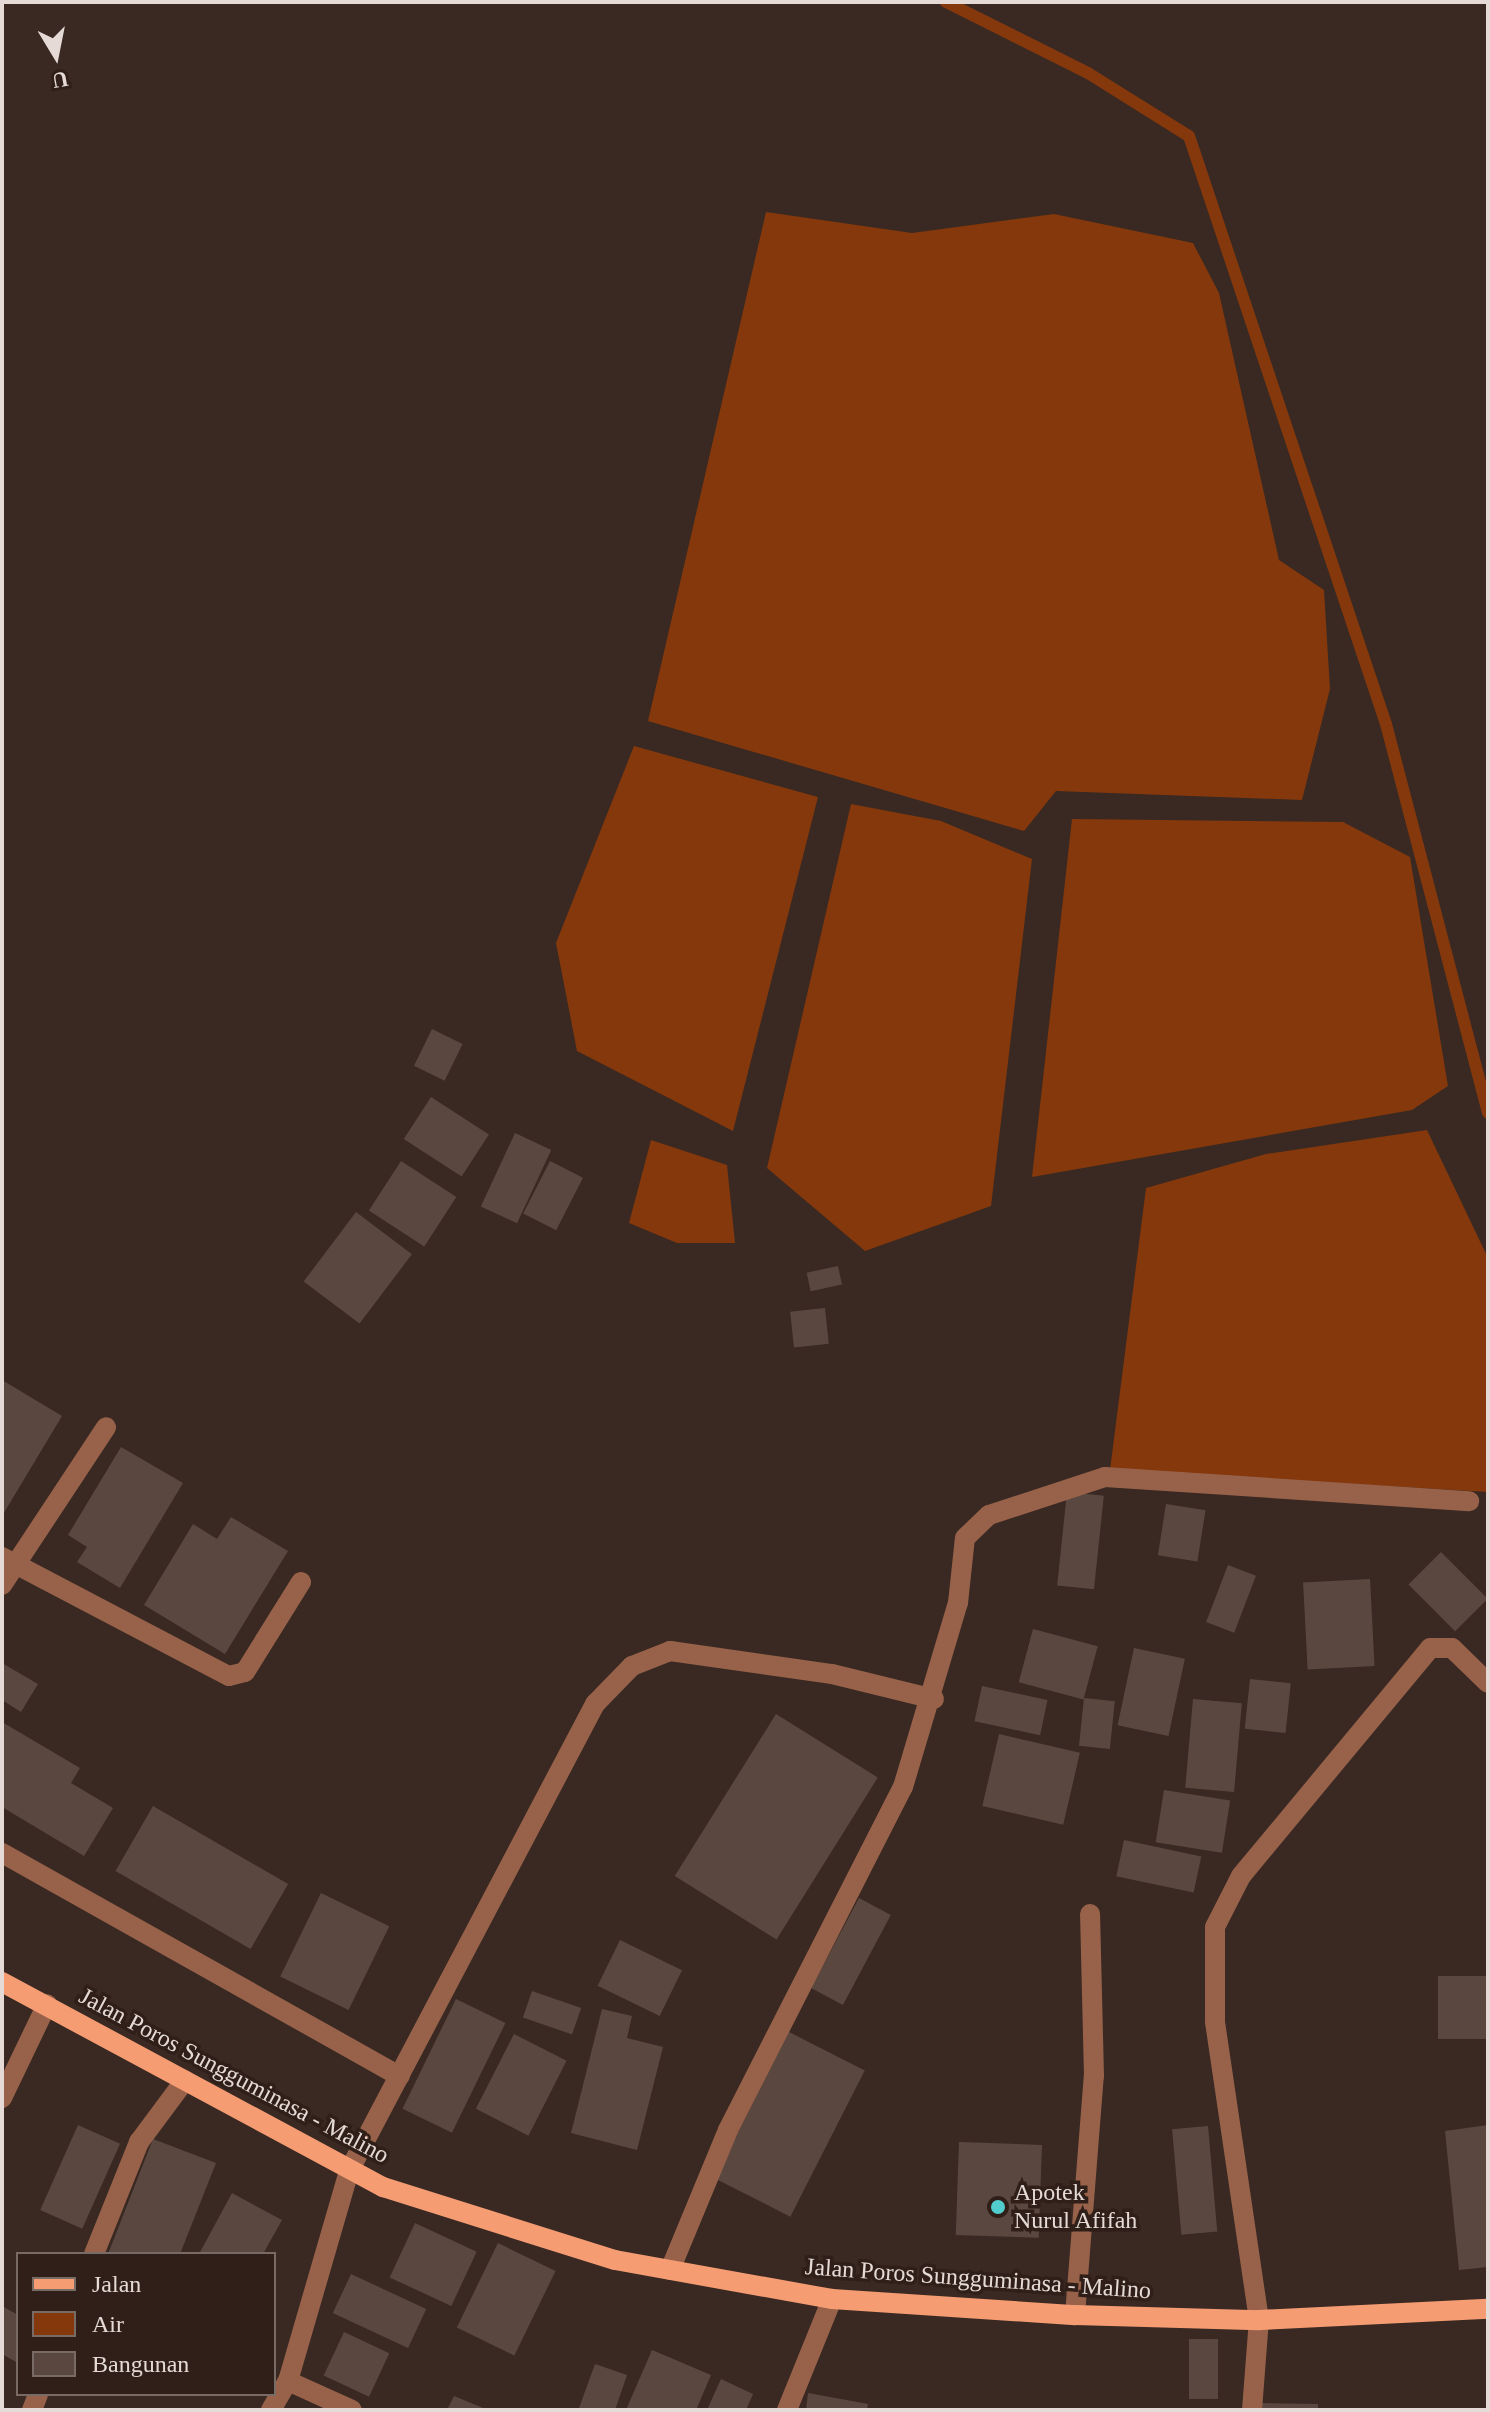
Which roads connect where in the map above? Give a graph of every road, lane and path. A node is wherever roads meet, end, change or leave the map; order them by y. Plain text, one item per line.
1 (106, 1427) dead end
2 (1469, 1501) dead end
3 (8, 1560) edge
4 (301, 1582) dead end
5 (2, 1585) edge
6 (1488, 1683) edge
7 (934, 1699) junction
8 (2, 1853) edge
9 (1090, 1914) dead end
10 (2, 1982) edge
11 (47, 2004) junction
12 (400, 2076) junction
13 (185, 2080) junction
14 (2, 2098) edge
15 (349, 2171) junction
16 (95, 2252) edge
17 (670, 2270) junction
18 (832, 2299) junction
19 (1488, 2309) edge
20 (1075, 2315) junction
21 (1259, 2320) junction
22 (288, 2381) junction
23 (271, 2410) edge
24 (352, 2410) edge
25 (787, 2410) edge
26 (1252, 2410) edge

1 - 3 street
2 - 7 street
3 - 4 street
3 - 5 street
6 - 21 street
7 - 12 street
7 - 17 street
8 - 12 street
9 - 20 street
10 - 11 main road, Jalan Poros Sungguminasa - Malino
11 - 13 main road, Jalan Poros Sungguminasa - Malino
11 - 14 street
12 - 15 street
13 - 15 main road, Jalan Poros Sungguminasa - Malino
13 - 16 street
15 - 17 main road, Jalan Poros Sungguminasa - Malino
15 - 22 street
17 - 18 main road, Jalan Poros Sungguminasa - Malino
18 - 20 main road, Jalan Poros Sungguminasa - Malino
18 - 25 street
19 - 21 main road, Jalan Poros Sungguminasa - Malino
20 - 21 main road, Jalan Poros Sungguminasa - Malino
21 - 26 street
22 - 23 street
22 - 24 street

